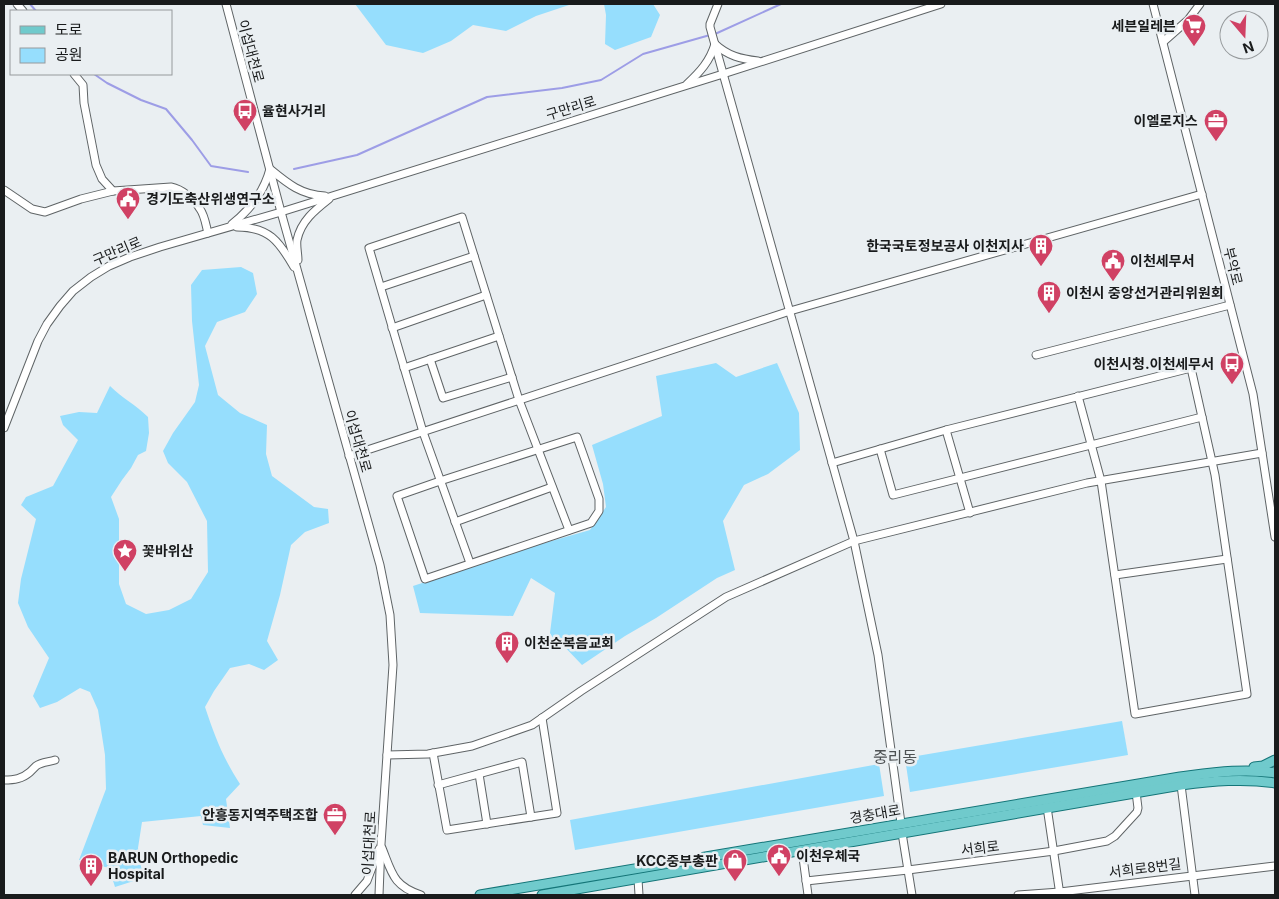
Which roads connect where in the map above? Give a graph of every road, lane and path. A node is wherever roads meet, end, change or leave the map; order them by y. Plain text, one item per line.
1 (226, 4) edge
2 (718, 4) edge
3 (941, 4) edge
4 (1153, 4) edge
5 (1200, 4) edge
6 (1163, 42) junction
7 (715, 44) junction
8 (762, 61) junction
9 (723, 74) junction
10 (75, 75) edge
11 (685, 86) junction
12 (270, 169) junction
13 (4, 190) edge
14 (113, 191) junction
15 (1202, 194) junction
16 (333, 196) junction
17 (281, 212) junction
18 (228, 228) junction
19 (208, 233) junction
20 (474, 256) junction
21 (299, 276) junction
22 (381, 288) junction
23 (486, 295) junction
24 (1230, 305) junction
25 (790, 311) junction
26 (392, 328) junction
27 (499, 336) junction
28 (1036, 355) dead end
29 (430, 359) junction
30 (404, 368) junction
31 (512, 377) junction
32 (1078, 396) junction
33 (519, 400) junction
34 (1202, 417) junction
35 (4, 428) edge
36 (946, 430) junction
37 (423, 432) junction
38 (1092, 445) junction
39 (538, 449) junction
40 (880, 449) junction
41 (1262, 453) junction
42 (349, 456) junction
43 (1211, 462) junction
44 (832, 463) junction
45 (960, 478) junction
46 (440, 481) junction
47 (1101, 481) junction
48 (552, 487) junction
49 (1272, 487) edge
50 (970, 513) junction
51 (456, 522) junction
52 (569, 530) junction
53 (1275, 537) edge
54 (854, 541) junction
55 (1227, 559) junction
56 (470, 563) junction
57 (1115, 575) junction
58 (542, 718) junction
59 (432, 753) junction
60 (387, 755) junction
61 (55, 760) dead end
62 (1275, 760) edge
63 (1235, 770) junction
64 (1275, 773) edge
65 (479, 774) junction
66 (4, 780) edge
67 (1275, 783) edge
68 (438, 785) junction
69 (1181, 785) junction
70 (1136, 792) junction
71 (1048, 807) junction
72 (531, 817) junction
73 (901, 823) junction
74 (487, 824) junction
75 (902, 833) junction
76 (381, 844) junction
77 (802, 850) junction
78 (1054, 851) junction
79 (1275, 866) edge
80 (908, 870) junction
81 (1192, 875) junction
82 (638, 879) junction
83 (806, 881) junction
84 (1060, 893) edge
85 (355, 895) edge
86 (379, 895) edge
87 (421, 895) edge
88 (480, 895) edge
89 (542, 895) edge
90 (640, 895) edge
91 (808, 895) edge
92 (912, 895) edge
93 (1018, 895) edge
94 (1195, 895) edge

1 - 12 street, 이섭대천로
2 - 7 street
3 - 8 street, 구만리로
4 - 6 street, 부악로
5 - 6 street
6 - 15 street, 부악로
7 - 8 street
7 - 9 street
7 - 11 street
8 - 9 street, 구만리로
9 - 11 street, 구만리로
9 - 25 street
10 - 14 street
11 - 16 street, 구만리로
12 - 16 street
12 - 17 street, 이섭대천로
12 - 18 street
13 - 14 street
14 - 19 street
15 - 24 street, 부악로
15 - 25 street
16 - 17 street, 구만리로
16 - 21 street
17 - 18 street, 구만리로
17 - 21 street, 이섭대천로
18 - 19 street, 구만리로
18 - 21 street
19 - 35 street, 구만리로
20 - 22 street
20 - 22 street
20 - 23 street
21 - 42 street, 이섭대천로
22 - 26 street
23 - 26 street
23 - 27 street
24 - 28 street
24 - 41 street, 부악로
25 - 33 street
25 - 44 street
26 - 30 street
27 - 29 street
27 - 31 street
29 - 30 street
29 - 31 street
30 - 37 street
31 - 33 street
32 - 34 street
32 - 36 street
32 - 38 street
33 - 37 street
33 - 39 street
34 - 38 street
34 - 43 street
36 - 40 street
36 - 45 street
37 - 42 street
37 - 46 street
38 - 45 street
38 - 47 street
39 - 46 street
39 - 48 street
39 - 52 street
40 - 44 street
40 - 45 street
41 - 43 street
41 - 49 street, 부악로
42 - 60 street, 이섭대천로
43 - 47 street
43 - 55 street
44 - 54 street
45 - 50 street
46 - 51 street
46 - 56 street
47 - 50 street
47 - 57 street
48 - 51 street
48 - 52 street
49 - 53 street, 부악로
50 - 54 street
51 - 56 street
52 - 56 street
54 - 58 street
54 - 73 street
55 - 57 street
55 - 57 street
58 - 59 street
58 - 72 street
59 - 60 street
59 - 68 street
60 - 76 street, 이섭대천로
61 - 66 street
62 - 63 main road
63 - 64 main road, 경충대로
63 - 73 main road, 경충대로
65 - 68 street
65 - 72 street
65 - 74 street
67 - 69 main road, 경충대로
68 - 74 street
69 - 70 main road, 경충대로
69 - 81 street
70 - 71 main road, 경충대로
70 - 78 street, 서희로
71 - 75 main road, 경충대로
71 - 78 street
72 - 74 street
73 - 75 main road
73 - 88 main road, 경충대로
75 - 77 main road, 경충대로
75 - 80 street
76 - 85 street
76 - 86 street, 이섭대천로
76 - 87 street
77 - 82 main road, 경충대로
77 - 83 street
78 - 80 street, 서희로
78 - 84 street
79 - 81 street, 서희로8번길
80 - 83 street, 서희로
80 - 92 street
81 - 84 street, 서희로8번길
81 - 94 street
82 - 89 main road, 경충대로
82 - 90 street
83 - 91 street
84 - 93 street, 서희로8번길

